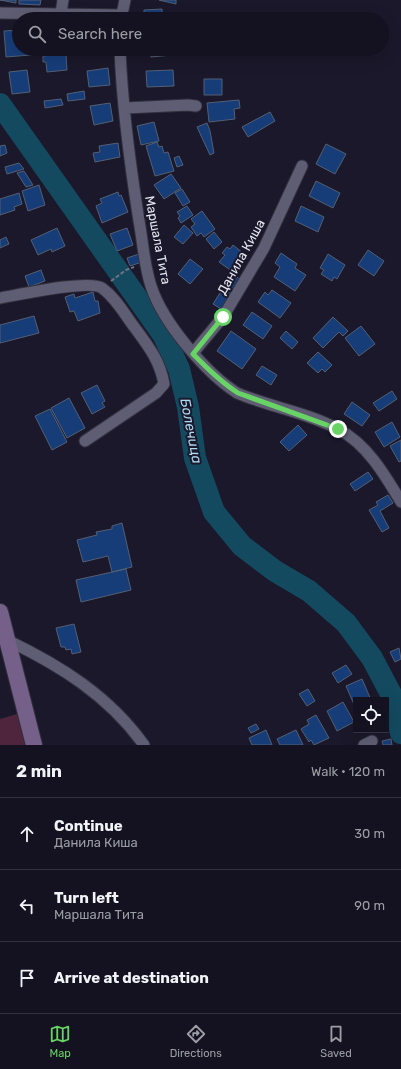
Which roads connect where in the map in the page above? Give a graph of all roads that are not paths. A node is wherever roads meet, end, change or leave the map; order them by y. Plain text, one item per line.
1 (63, 0) edge
2 (124, 0) edge
3 (61, 12) edge
4 (123, 12) edge
5 (0, 13) edge
6 (12, 13) edge
7 (121, 56) edge
8 (196, 106) dead end
9 (125, 108) junction
10 (302, 166) dead end
11 (0, 298) edge
12 (193, 354) junction
13 (85, 441) dead end
14 (401, 502) edge
15 (0, 612) edge
16 (8, 640) junction
17 (34, 745) edge
18 (144, 745) edge

1 - 3 street
2 - 4 street
5 - 6 street
7 - 9 street, Маршала Тита
8 - 9 street
9 - 12 street, Маршала Тита
10 - 12 street, Данила Киша
11 - 13 street
12 - 14 street, Маршала Тита
15 - 16 main road
16 - 17 main road
16 - 18 street

